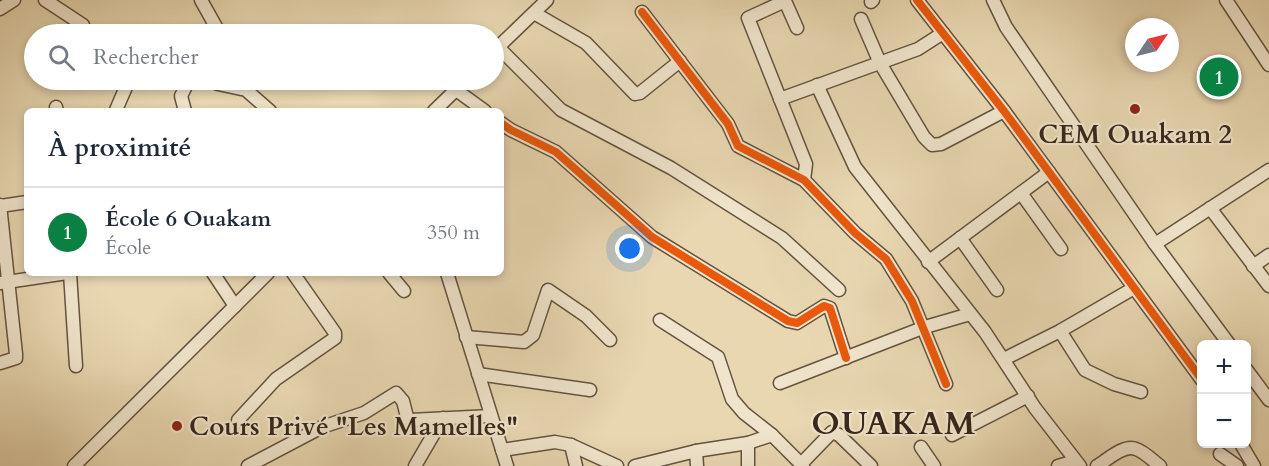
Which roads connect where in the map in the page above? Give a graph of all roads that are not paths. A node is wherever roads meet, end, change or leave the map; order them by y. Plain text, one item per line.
1 (14, 0) edge
2 (45, 0) edge
3 (201, 0) edge
4 (547, 0) edge
5 (917, 0) edge
6 (993, 0) edge
7 (1226, 0) edge
8 (785, 1) edge
9 (1, 7) edge
10 (642, 12) dead end
11 (534, 13) junction
12 (861, 19) dead end
13 (81, 24) edge
14 (214, 24) edge
15 (797, 27) dead end
16 (943, 33) junction
17 (504, 41) edge
18 (504, 57) edge
19 (680, 61) junction
20 (1268, 62) edge
21 (880, 63) junction
22 (817, 85) junction
23 (125, 90) edge
24 (184, 90) edge
25 (249, 90) edge
26 (456, 90) joint
27 (780, 99) junction
28 (117, 108) edge
29 (184, 108) edge
30 (267, 108) edge
31 (437, 108) edge
32 (481, 108) edge
33 (1004, 111) junction
34 (504, 125) edge
35 (1269, 170) edge
36 (1049, 172) junction
37 (804, 180) junction
38 (1021, 193) junction
39 (24, 202) edge
40 (0, 206) edge
41 (1210, 208) junction
42 (960, 238) junction
43 (1155, 244) junction
44 (1061, 249) dead end
45 (1269, 255) edge
46 (928, 262) junction
47 (1253, 266) junction
48 (47, 276) edge
49 (68, 276) edge
50 (214, 276) edge
51 (265, 276) edge
52 (295, 276) edge
53 (392, 276) edge
54 (448, 276) edge
55 (4, 282) edge
56 (1269, 286) edge
57 (1134, 288) junction
58 (839, 290) dead end
59 (404, 291) dead end
60 (997, 291) dead end
61 (235, 306) junction
62 (970, 314) junction
63 (660, 320) dead end
64 (925, 327) junction
65 (1060, 331) junction
66 (466, 337) junction
67 (610, 340) dead end
68 (1225, 340) edge
69 (846, 358) junction
70 (1004, 359) junction
71 (0, 363) edge
72 (76, 366) dead end
73 (1197, 373) edge
74 (478, 374) junction
75 (1251, 376) edge
76 (780, 382) dead end
77 (946, 384) dead end
78 (590, 390) dead end
79 (1141, 392) dead end
80 (1028, 396) junction
81 (1269, 400) edge
82 (491, 416) junction
83 (443, 418) junction
84 (238, 420) dead end
85 (772, 435) junction
86 (952, 435) dead end
87 (748, 443) junction
88 (571, 445) junction
89 (921, 447) dead end
90 (1243, 448) edge
91 (502, 450) junction
92 (696, 451) junction
93 (1220, 454) dead end
94 (1078, 463) edge
95 (255, 464) edge
96 (802, 465) edge
97 (74, 466) edge
98 (415, 466) edge
99 (507, 466) edge
100 (576, 466) edge
101 (617, 466) edge
102 (635, 466) edge
103 (697, 466) edge
104 (748, 466) edge
105 (871, 466) edge
106 (934, 466) edge
107 (1058, 466) edge
108 (1097, 466) edge
109 (1160, 466) edge
110 (1237, 466) edge
111 (1254, 466) edge

1 - 9 street
2 - 13 street
3 - 14 street
4 - 11 street
5 - 16 street
6 - 43 street
7 - 20 street
8 - 15 street
8 - 27 street
10 - 19 street
11 - 17 street
11 - 19 street
12 - 21 street
16 - 21 street
16 - 33 street
18 - 58 street
19 - 37 street
21 - 22 street
21 - 33 street
22 - 27 street
22 - 46 street
23 - 28 street
24 - 29 street
25 - 30 street
26 - 31 street
26 - 32 street
27 - 37 street
33 - 36 street
34 - 69 street
35 - 41 street
36 - 38 street
36 - 57 street
37 - 64 street
38 - 42 street
38 - 44 street
39 - 40 street
40 - 55 street
41 - 43 street
41 - 47 street
42 - 46 street
42 - 60 street
43 - 68 street
45 - 47 street
46 - 62 street
47 - 56 street
48 - 55 street
49 - 72 street
50 - 61 street
51 - 61 street
52 - 84 street
53 - 59 street
54 - 66 street
55 - 71 street
57 - 65 street
57 - 73 street
61 - 97 street
62 - 64 street
62 - 70 street
63 - 85 street
64 - 69 street
64 - 77 street
65 - 70 street
65 - 79 street
66 - 67 street
66 - 74 street
69 - 76 street
70 - 80 street
74 - 78 street
74 - 82 street
75 - 81 street
80 - 86 street
80 - 94 street
82 - 83 street
82 - 91 street
83 - 95 street
83 - 98 street
85 - 87 street
85 - 96 street
87 - 92 street
87 - 104 street
88 - 91 street
88 - 100 street
88 - 101 street
89 - 106 street
90 - 111 street
91 - 99 street
92 - 102 street
92 - 103 street
93 - 110 street
94 - 107 street
96 - 105 street
108 - 109 street

